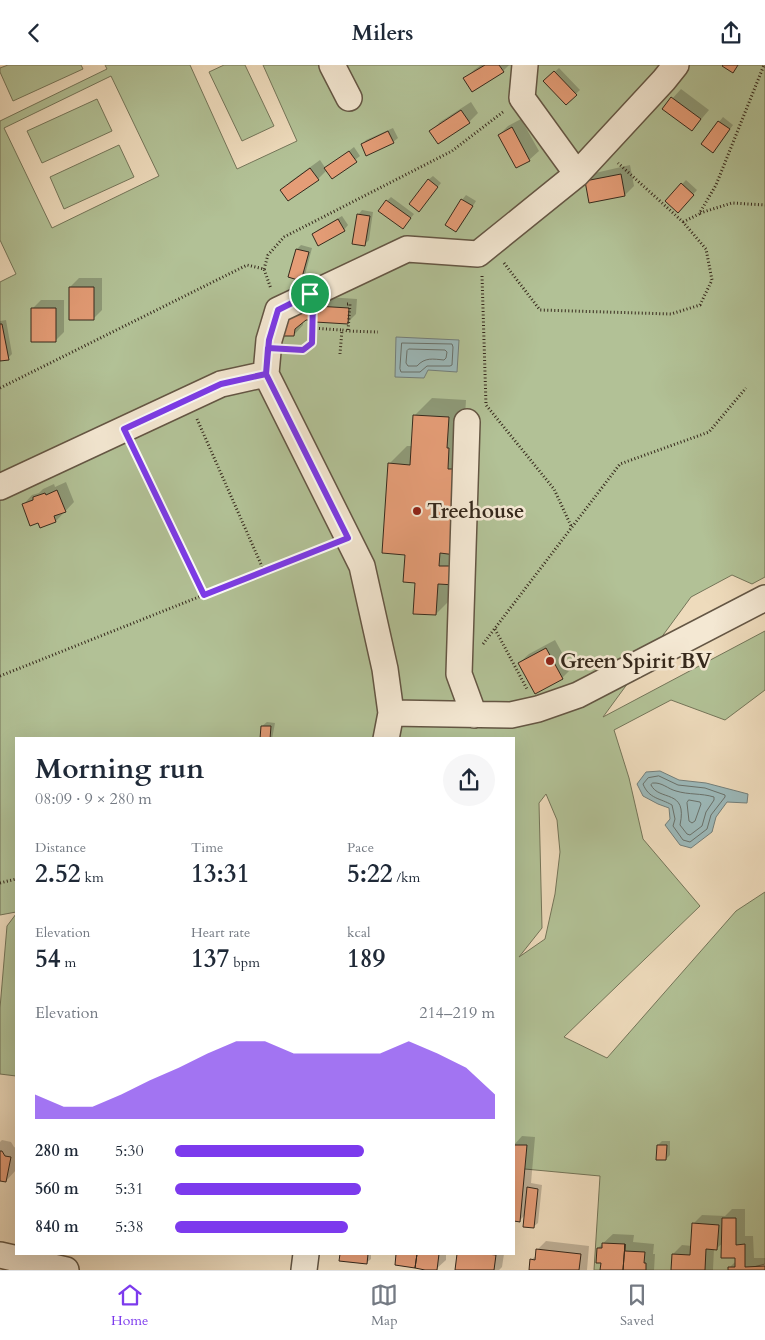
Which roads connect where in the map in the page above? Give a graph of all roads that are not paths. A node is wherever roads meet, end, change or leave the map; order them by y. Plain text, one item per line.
1 (332, 65) edge
2 (525, 65) edge
3 (676, 65) edge
4 (348, 98) dead end
5 (576, 174) junction
6 (266, 374) junction
7 (466, 421) dead end
8 (0, 487) edge
9 (765, 598) edge
10 (391, 713) junction
11 (474, 715) junction
12 (386, 737) edge
13 (0, 1255) edge
14 (306, 1255) edge
15 (66, 1270) edge
16 (304, 1270) edge

1 - 4 street
2 - 5 street
3 - 5 street
5 - 6 street
6 - 8 street
6 - 10 street
7 - 11 street
9 - 11 street
10 - 11 street
10 - 12 street
13 - 15 street
14 - 16 street

